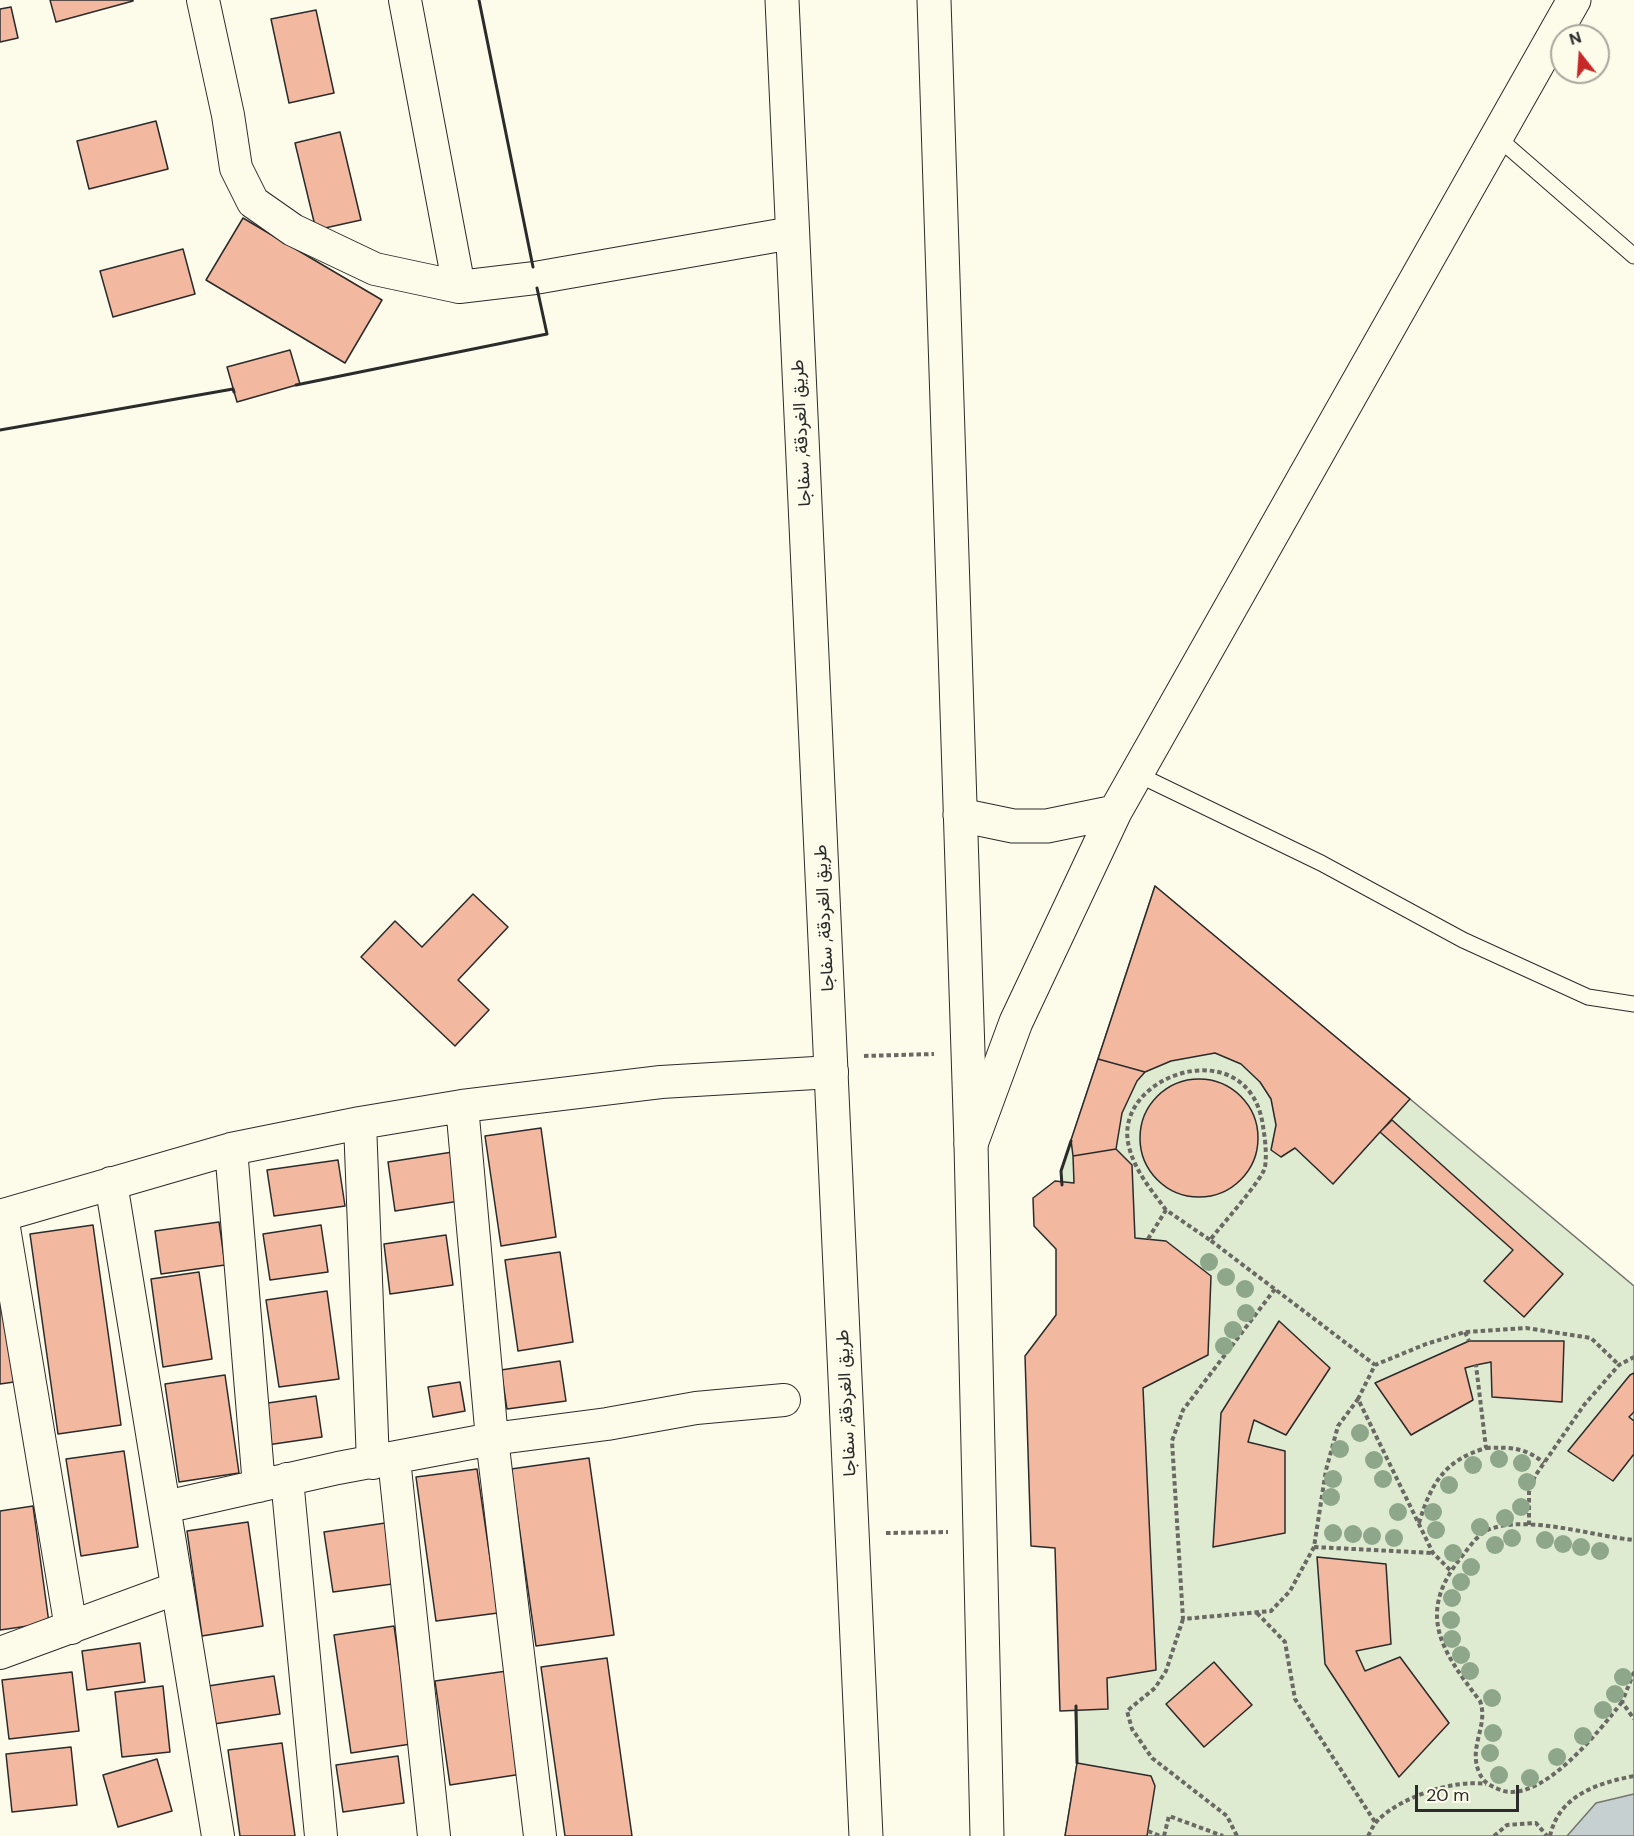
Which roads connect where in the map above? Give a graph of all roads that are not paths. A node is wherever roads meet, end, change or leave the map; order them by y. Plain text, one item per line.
1 (203, 0) edge
2 (405, 0) edge
3 (782, 0) edge
4 (934, 0) edge
5 (1574, 0) edge
6 (1497, 137) junction
7 (792, 233) junction
8 (1634, 256) edge
9 (459, 287) junction
10 (1137, 774) junction
11 (1115, 812) junction
12 (960, 815) junction
13 (1634, 1004) edge
14 (831, 1065) junction
15 (462, 1106) junction
16 (360, 1123) junction
17 (971, 1144) junction
18 (231, 1149) junction
19 (111, 1183) junction
20 (1, 1216) edge
21 (784, 1400) dead end
22 (492, 1439) junction
23 (383, 1461) junction
24 (273, 1483) junction
25 (165, 1507) junction
26 (177, 1588) junction
27 (71, 1628) junction
28 (0, 1653) edge
29 (218, 1836) edge
30 (321, 1836) edge
31 (434, 1836) edge
32 (540, 1836) edge
33 (866, 1836) edge
34 (987, 1836) edge

1 - 9 street
2 - 9 street
3 - 7 main road, طريق الغردقة, سفاجا
4 - 12 main road
5 - 6 main road
6 - 8 lane
6 - 10 main road
7 - 9 street
7 - 14 main road, طريق الغردقة, سفاجا
10 - 11 main road
10 - 13 lane
11 - 12 main road
11 - 17 main road
12 - 17 main road
14 - 15 street
14 - 33 main road, طريق الغردقة, سفاجا
15 - 16 street
15 - 22 street
16 - 18 street
16 - 23 street
17 - 34 main road
18 - 19 street
18 - 24 street
19 - 20 street
19 - 25 street
20 - 27 street
21 - 22 street
22 - 23 street
22 - 32 street
23 - 24 street
23 - 31 street
24 - 25 street
24 - 30 street
25 - 26 street
26 - 27 street
26 - 29 street
27 - 28 street

